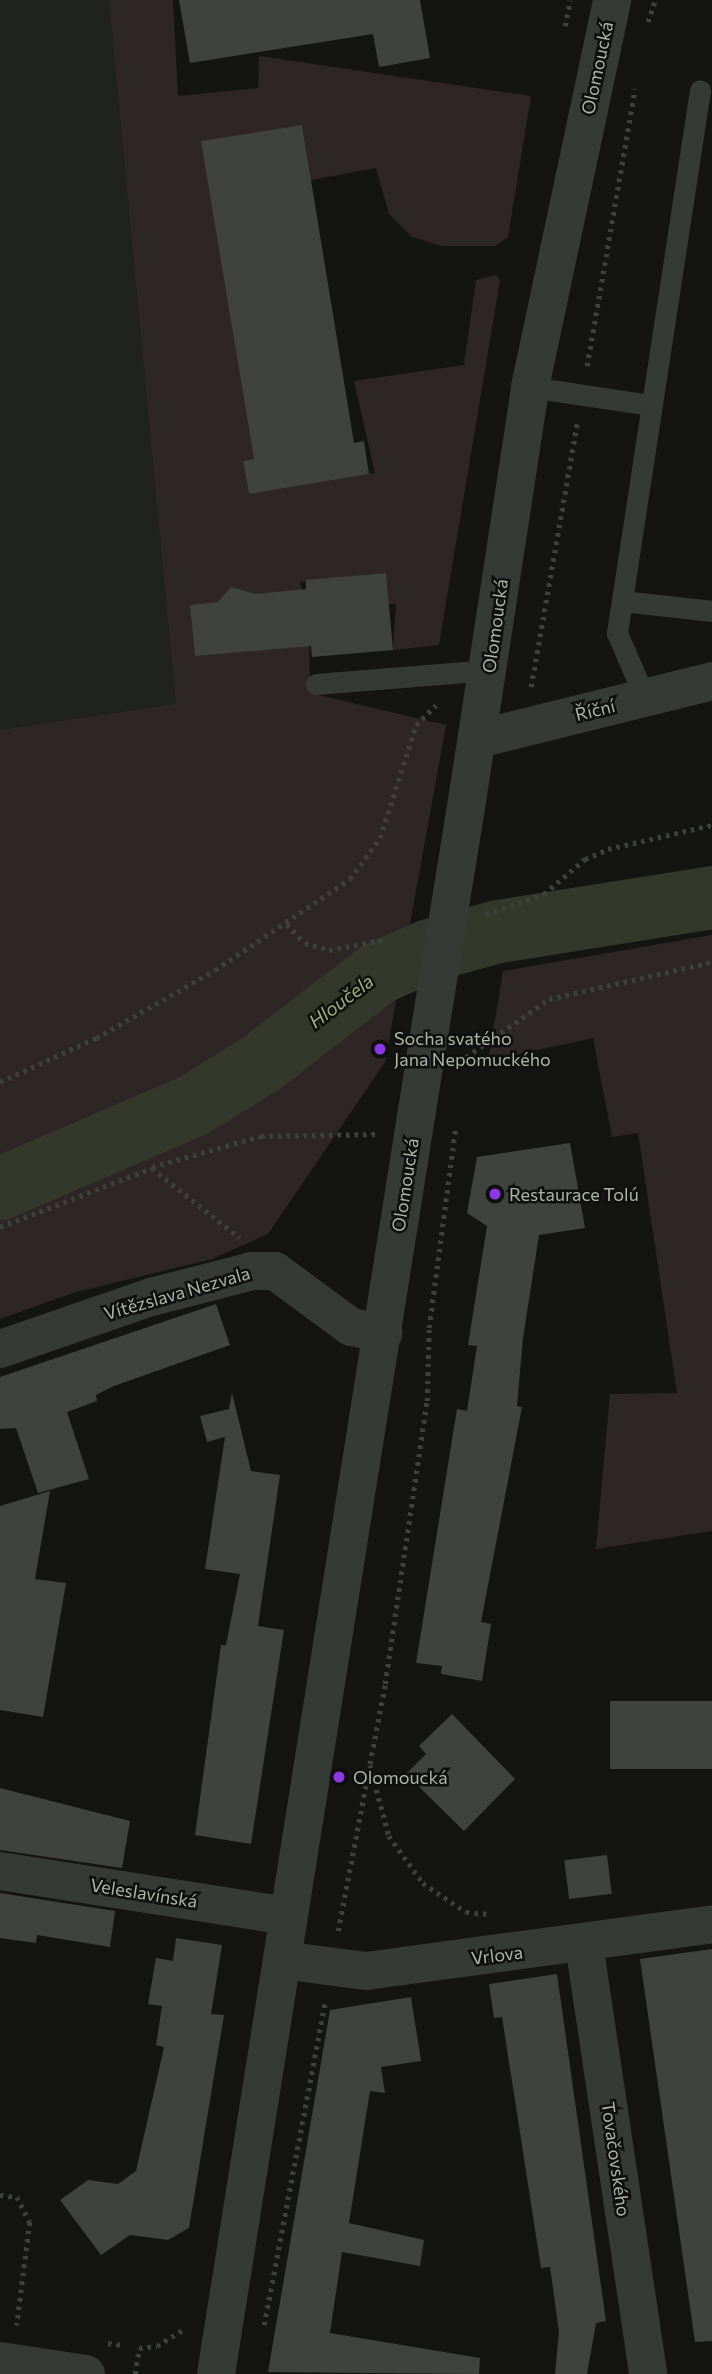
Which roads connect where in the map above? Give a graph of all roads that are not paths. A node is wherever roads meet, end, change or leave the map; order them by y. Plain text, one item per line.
1 (612, 0) edge
2 (700, 90) dead end
3 (530, 387) junction
4 (650, 405) junction
5 (622, 601) junction
6 (712, 611) edge
7 (712, 681) edge
8 (316, 684) dead end
9 (645, 698) junction
10 (483, 705) junction
11 (383, 1333) junction
12 (0, 1349) edge
13 (0, 1871) edge
14 (289, 1916) junction
15 (712, 1924) edge
16 (584, 1944) junction
17 (282, 1959) junction
18 (91, 2358) edge
19 (0, 2361) edge
20 (216, 2374) edge
21 (648, 2374) edge

1 - 3 street, Olomoucká
2 - 4 lane
3 - 4 lane
3 - 10 street, Olomoucká
4 - 5 lane
5 - 6 lane
5 - 9 lane
7 - 9 street, Říční
8 - 10 lane
9 - 10 street, Říční
10 - 11 street, Olomoucká, bridge
11 - 12 street, Vítězslava Nezvala
11 - 14 street, Olomoucká
13 - 14 street, Veleslavínská
14 - 17 street, Olomoucká
15 - 16 street, Vrlova
16 - 17 street, Vrlova
16 - 21 street, Tovačovského
17 - 20 street, Olomoucká
18 - 19 street

